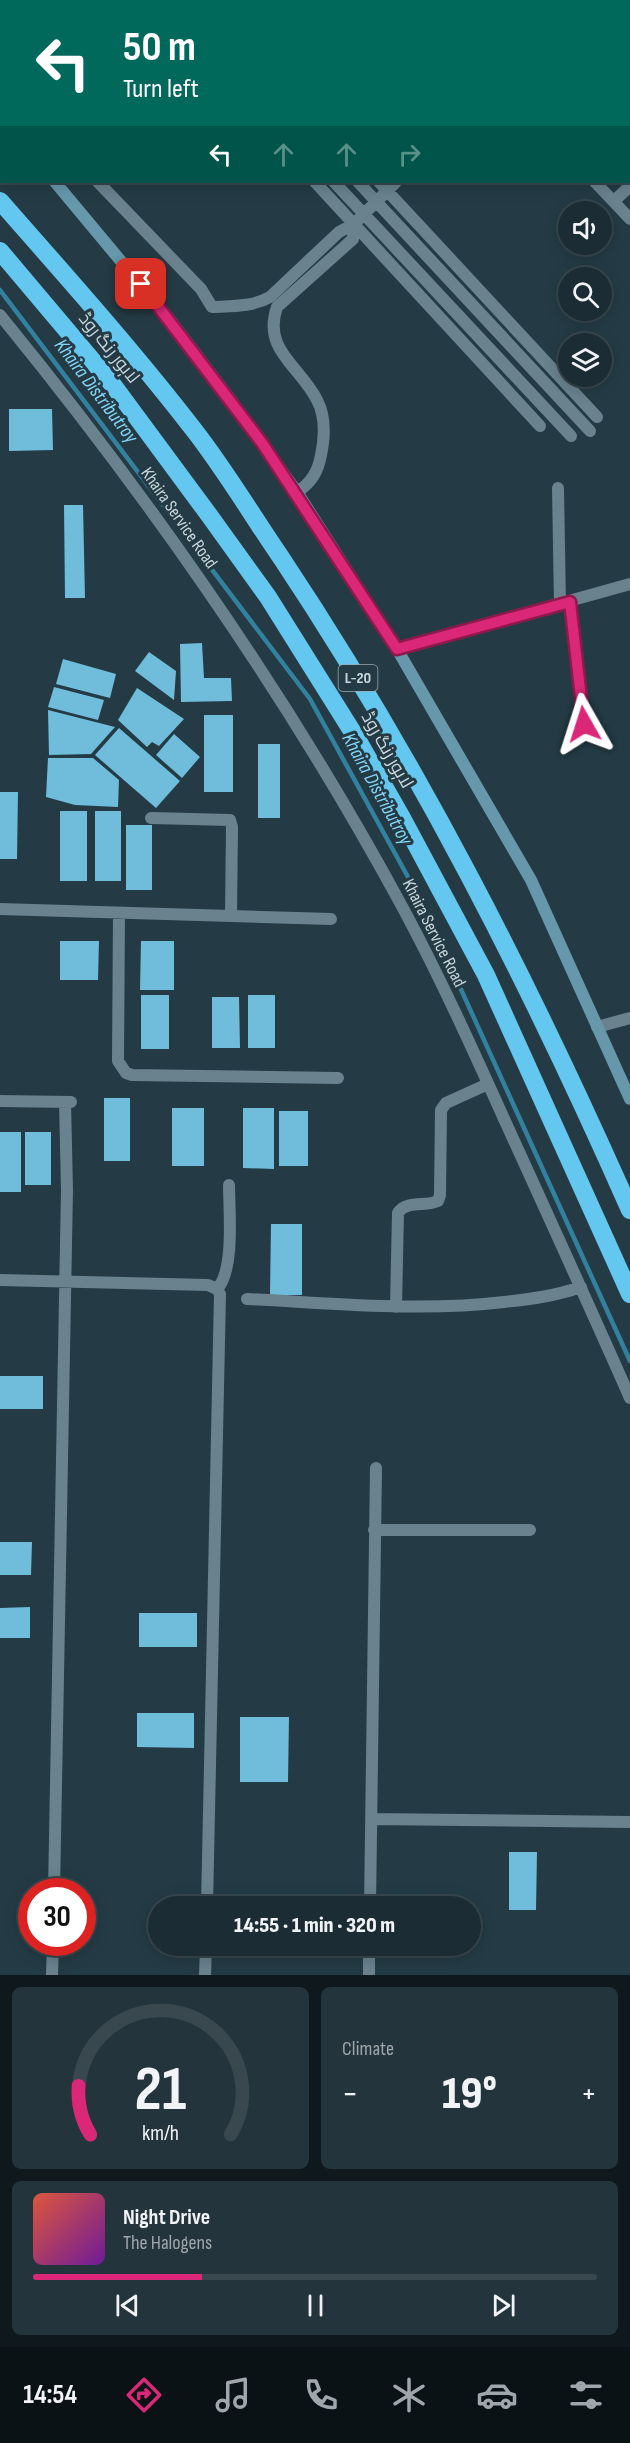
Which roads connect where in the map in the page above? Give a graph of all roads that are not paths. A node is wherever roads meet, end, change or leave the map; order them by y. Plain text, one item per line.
1 (56, 183) edge
2 (99, 183) edge
3 (316, 183) edge
4 (335, 183) edge
5 (359, 183) edge
6 (596, 183) edge
7 (387, 184) edge
8 (630, 186) edge
9 (0, 201) edge
10 (376, 201) junction
11 (614, 201) junction
12 (364, 213) junction
13 (630, 219) edge
14 (354, 224) junction
15 (0, 251) edge
16 (0, 315) edge
17 (597, 417) dead end
18 (540, 426) dead end
19 (590, 431) dead end
20 (571, 436) dead end
21 (558, 488) dead end
22 (297, 492) junction
23 (630, 584) edge
24 (565, 604) junction
25 (397, 649) junction
26 (584, 724) dead end
27 (151, 818) dead end
28 (0, 909) edge
29 (119, 913) junction
30 (231, 916) junction
31 (331, 920) dead end
32 (630, 1018) edge
33 (597, 1027) junction
34 (338, 1078) dead end
35 (488, 1084) junction
36 (630, 1099) edge
37 (0, 1101) edge
38 (229, 1185) dead end
39 (630, 1209) edge
40 (0, 1281) edge
41 (64, 1282) junction
42 (581, 1287) junction
43 (217, 1289) junction
44 (630, 1294) edge
45 (247, 1299) dead end
46 (396, 1307) junction
47 (630, 1398) edge
48 (375, 1468) dead end
49 (375, 1530) junction
50 (530, 1530) dead end
51 (372, 1819) junction
52 (630, 1822) edge
53 (54, 1878) edge
54 (207, 1896) edge
55 (370, 1896) edge
56 (53, 1956) edge
57 (206, 1956) edge
58 (369, 1956) edge
59 (52, 1975) edge
60 (205, 1975) edge
61 (369, 1975) edge

1 - 22 street
2 - 14 street
3 - 14 street
4 - 12 street
5 - 10 street
6 - 11 street
7 - 10 street
7 - 17 street
8 - 11 street
9 - 39 highway, لاہور رنگ روڈ / L-20
10 - 12 street
10 - 19 street
11 - 13 street
12 - 14 street
12 - 20 street
14 - 18 street
14 - 22 street
15 - 44 highway, لاہور رنگ روڈ / L-20
16 - 35 street, Khaira Service Road
21 - 24 street
22 - 25 street
23 - 24 street
24 - 25 street
24 - 26 street
25 - 33 street
27 - 30 street
28 - 29 street
29 - 30 street
29 - 34 street
30 - 31 street
32 - 33 street
33 - 36 street
35 - 42 street, Khaira Service Road
35 - 46 street
37 - 41 street
38 - 43 street
40 - 41 street
41 - 43 street
41 - 53 street
42 - 46 street
42 - 47 street, Khaira Service Road
43 - 54 street
45 - 46 street
48 - 49 street
49 - 50 street
49 - 51 street
51 - 52 street
51 - 55 street
56 - 59 street
57 - 60 street
58 - 61 street

